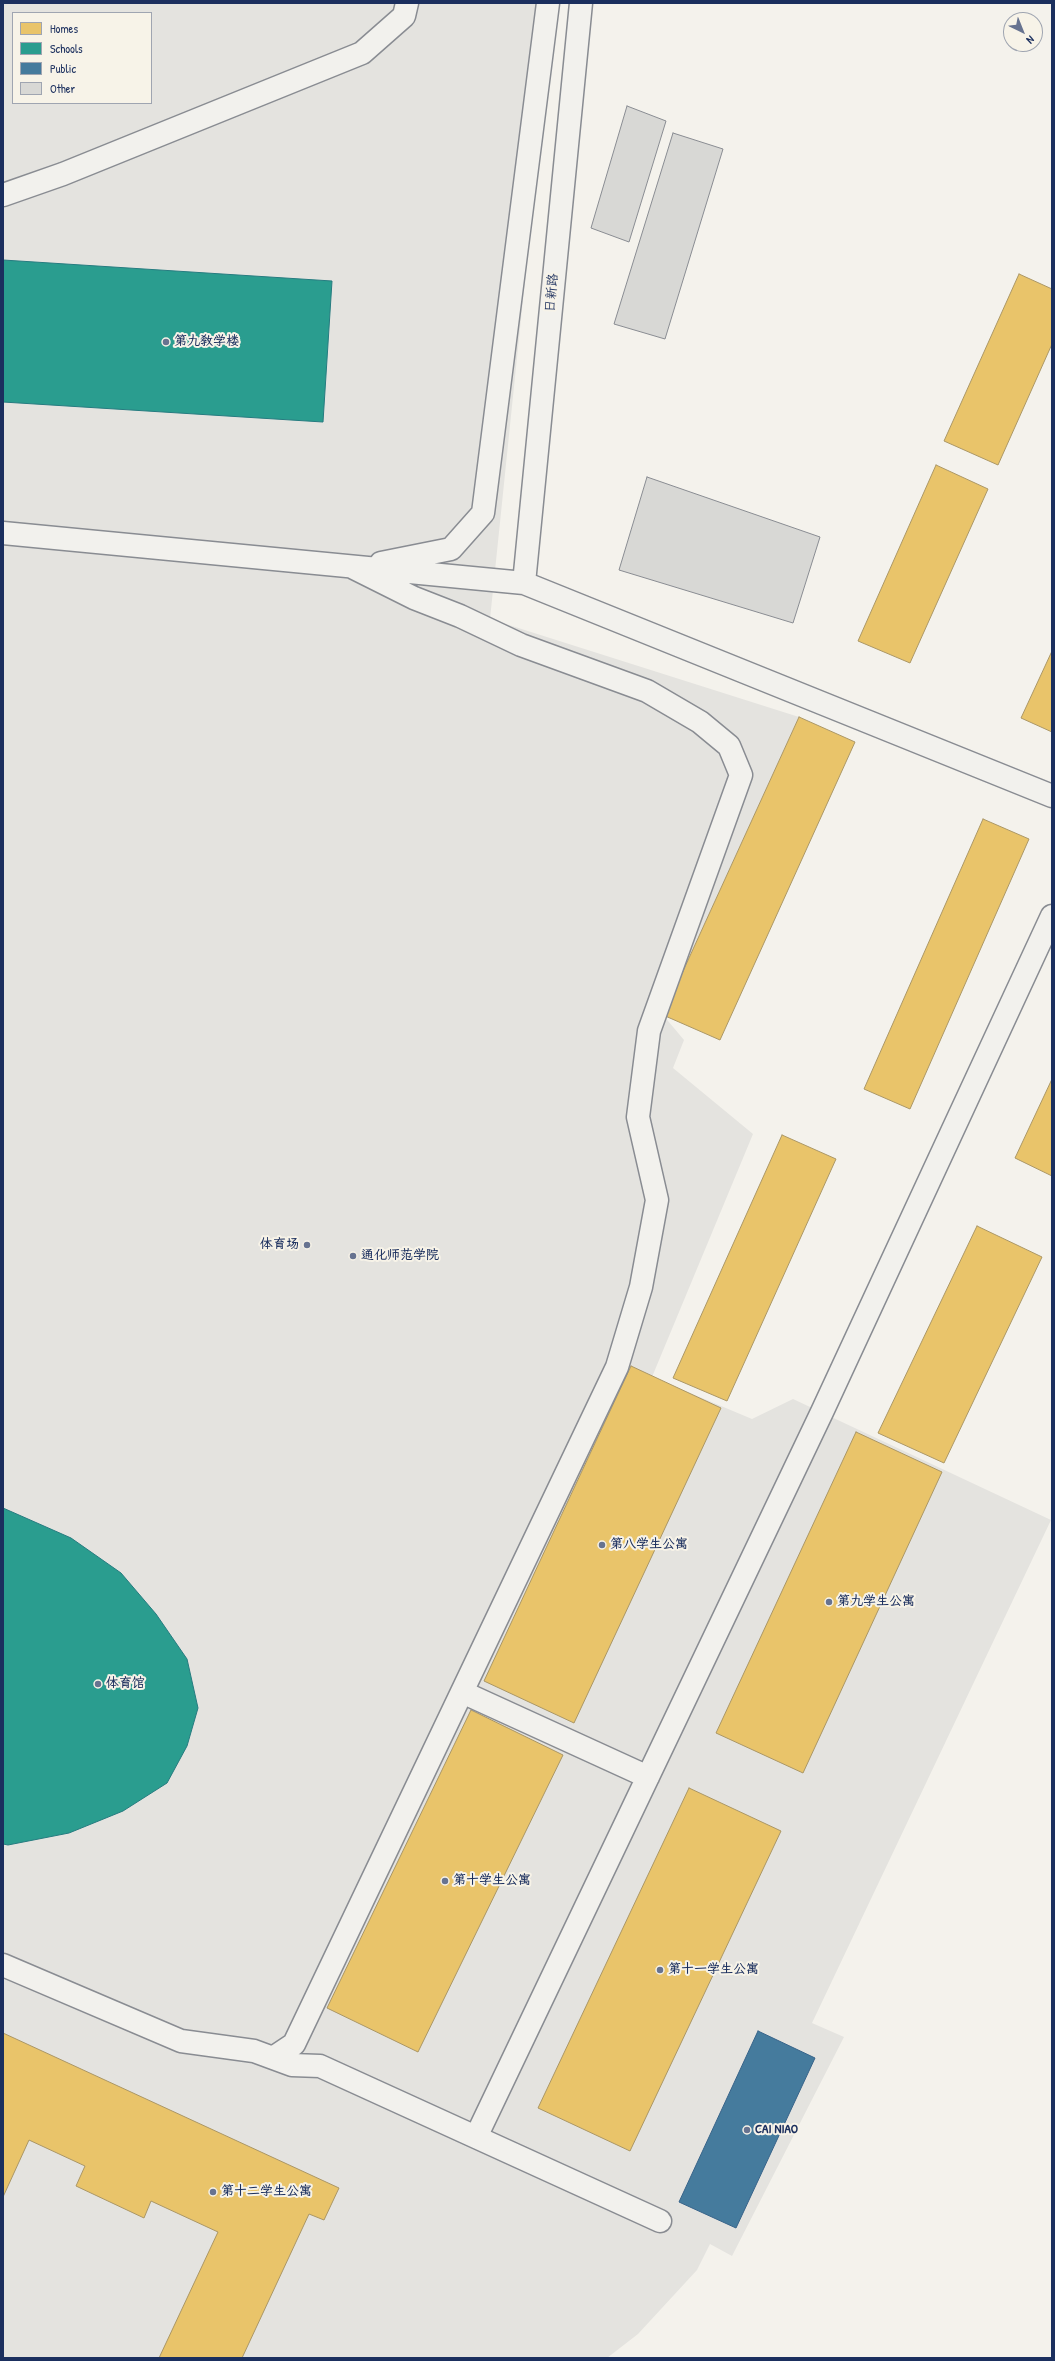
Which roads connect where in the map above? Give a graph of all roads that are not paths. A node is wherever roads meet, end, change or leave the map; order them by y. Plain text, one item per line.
1 (407, 3) edge
2 (548, 3) edge
3 (581, 3) edge
4 (3, 195) edge
5 (3, 533) edge
6 (354, 568) junction
7 (524, 583) junction
8 (1052, 796) edge
9 (1052, 916) edge
10 (462, 1692) junction
11 (648, 1777) junction
12 (3, 1965) edge
13 (273, 2058) junction
14 (476, 2137) junction
15 (660, 2221) dead end

1 - 4 street
2 - 6 street
3 - 7 street, 日新路
5 - 6 street
6 - 7 street
6 - 10 street
7 - 8 street
9 - 11 street
10 - 11 street
10 - 13 street
11 - 14 street
12 - 13 street
13 - 14 street
14 - 15 street

